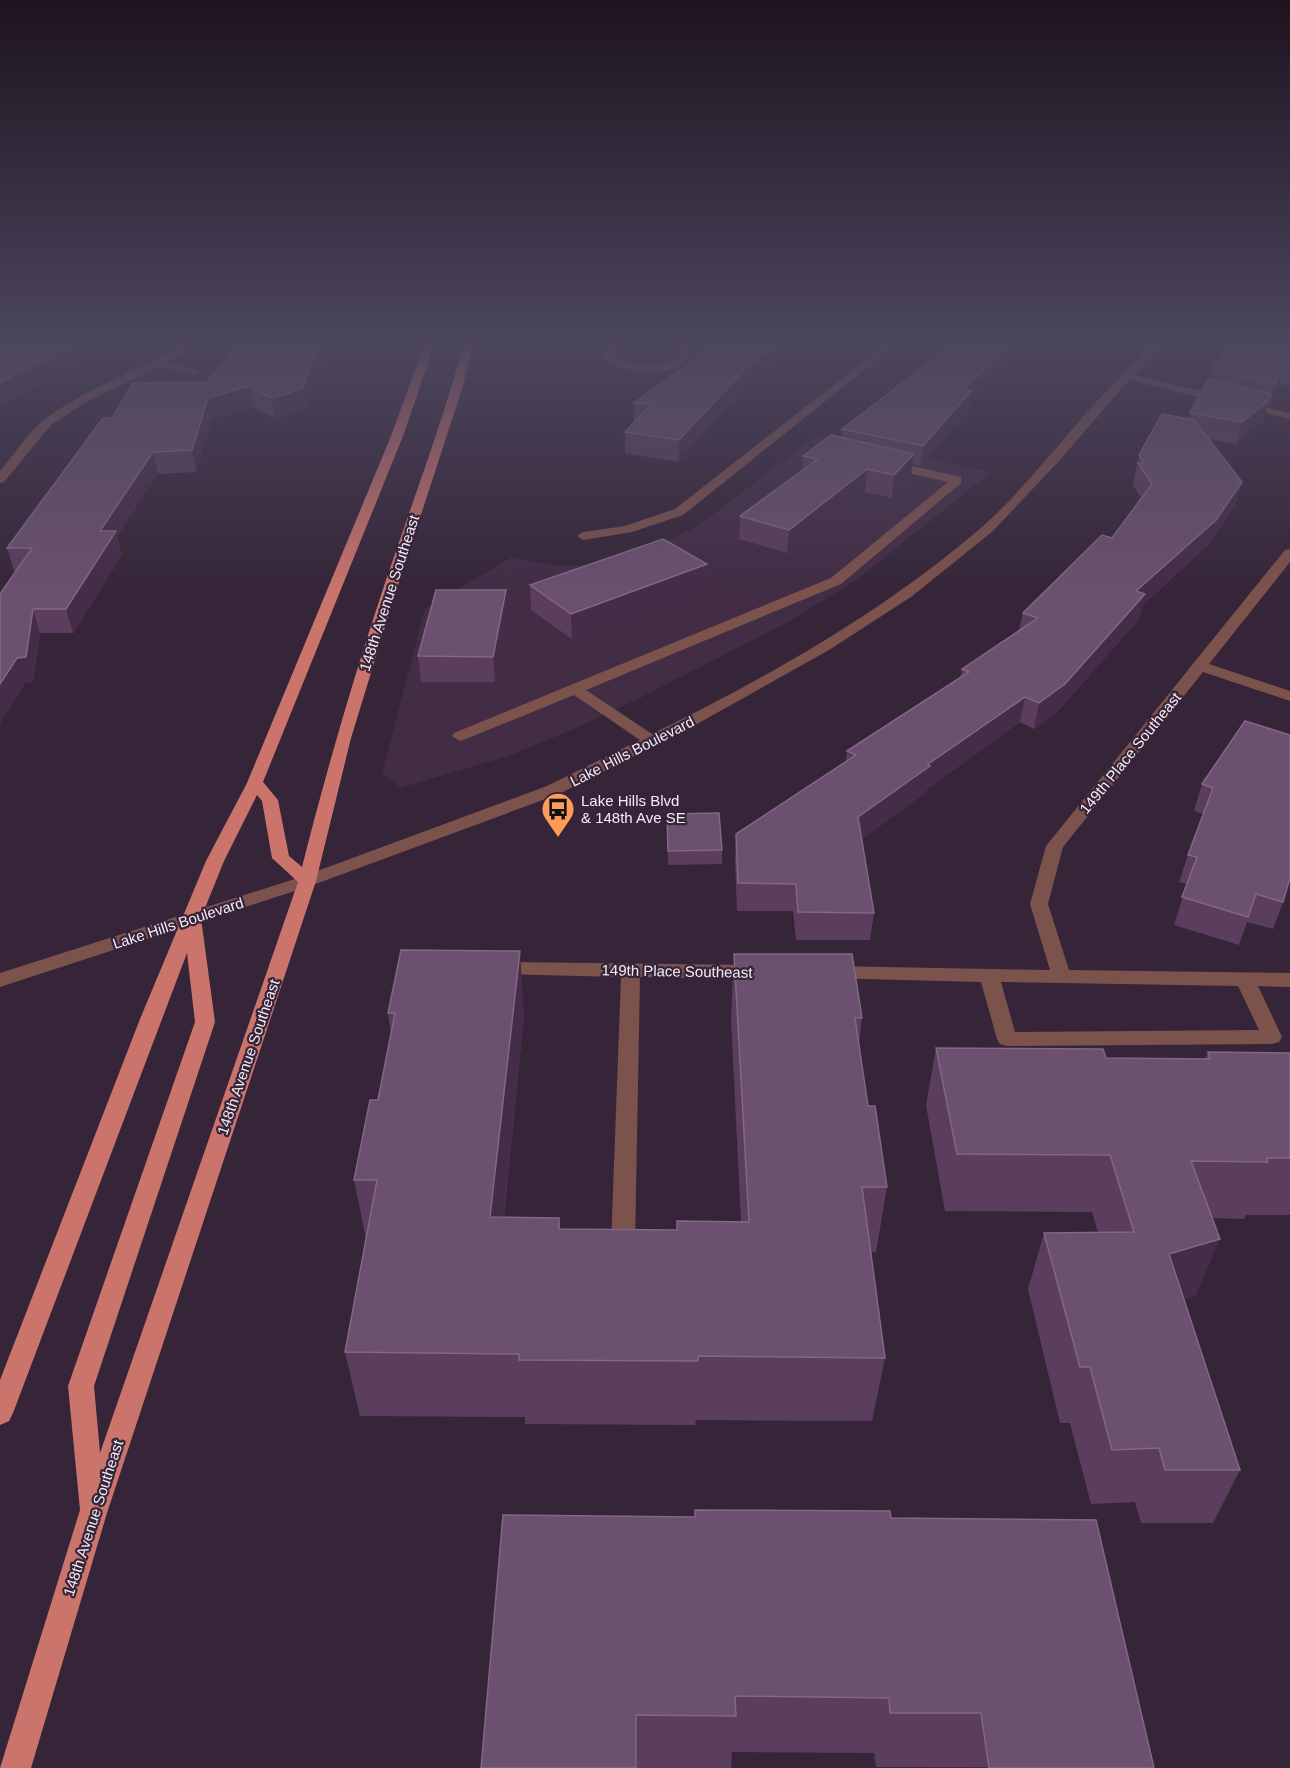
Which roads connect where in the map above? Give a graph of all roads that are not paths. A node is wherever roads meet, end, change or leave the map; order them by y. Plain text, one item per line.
1 (45, 426) edge
2 (401, 426) edge
3 (445, 426) edge
4 (789, 426) edge
5 (1084, 426) edge
6 (871, 461) edge
7 (0, 479) edge
8 (583, 536) dead end
9 (1290, 553) edge
10 (1201, 666) junction
11 (575, 689) junction
12 (1290, 696) edge
13 (460, 736) dead end
14 (651, 741) junction
15 (255, 783) junction
16 (307, 881) junction
17 (192, 918) junction
18 (508, 969) edge
19 (631, 970) junction
20 (776, 972) edge
21 (811, 973) edge
22 (989, 976) junction
23 (1062, 977) junction
24 (0, 980) edge
25 (1245, 980) junction
26 (1290, 980) edge
27 (623, 1245) edge
28 (0, 1413) edge
29 (93, 1514) junction
30 (15, 1768) edge

1 - 7 street
2 - 15 main road
3 - 16 main road, 148th Avenue Southeast
4 - 8 street
5 - 14 street, Lake Hills Boulevard
6 - 11 street
9 - 10 street, 149th Place Southeast
10 - 12 street
10 - 23 street, 149th Place Southeast
11 - 13 street
11 - 14 street
14 - 16 street, Lake Hills Boulevard
15 - 16 main road
15 - 17 main road
16 - 17 street, Lake Hills Boulevard
16 - 29 main road, 148th Avenue Southeast
17 - 24 street, Lake Hills Boulevard
17 - 28 main road
17 - 29 main road
18 - 19 street, 149th Place Southeast
19 - 20 street, 149th Place Southeast
19 - 27 street
21 - 22 street
22 - 23 street
22 - 25 street
23 - 25 street
25 - 26 street
29 - 30 main road, 148th Avenue Southeast

